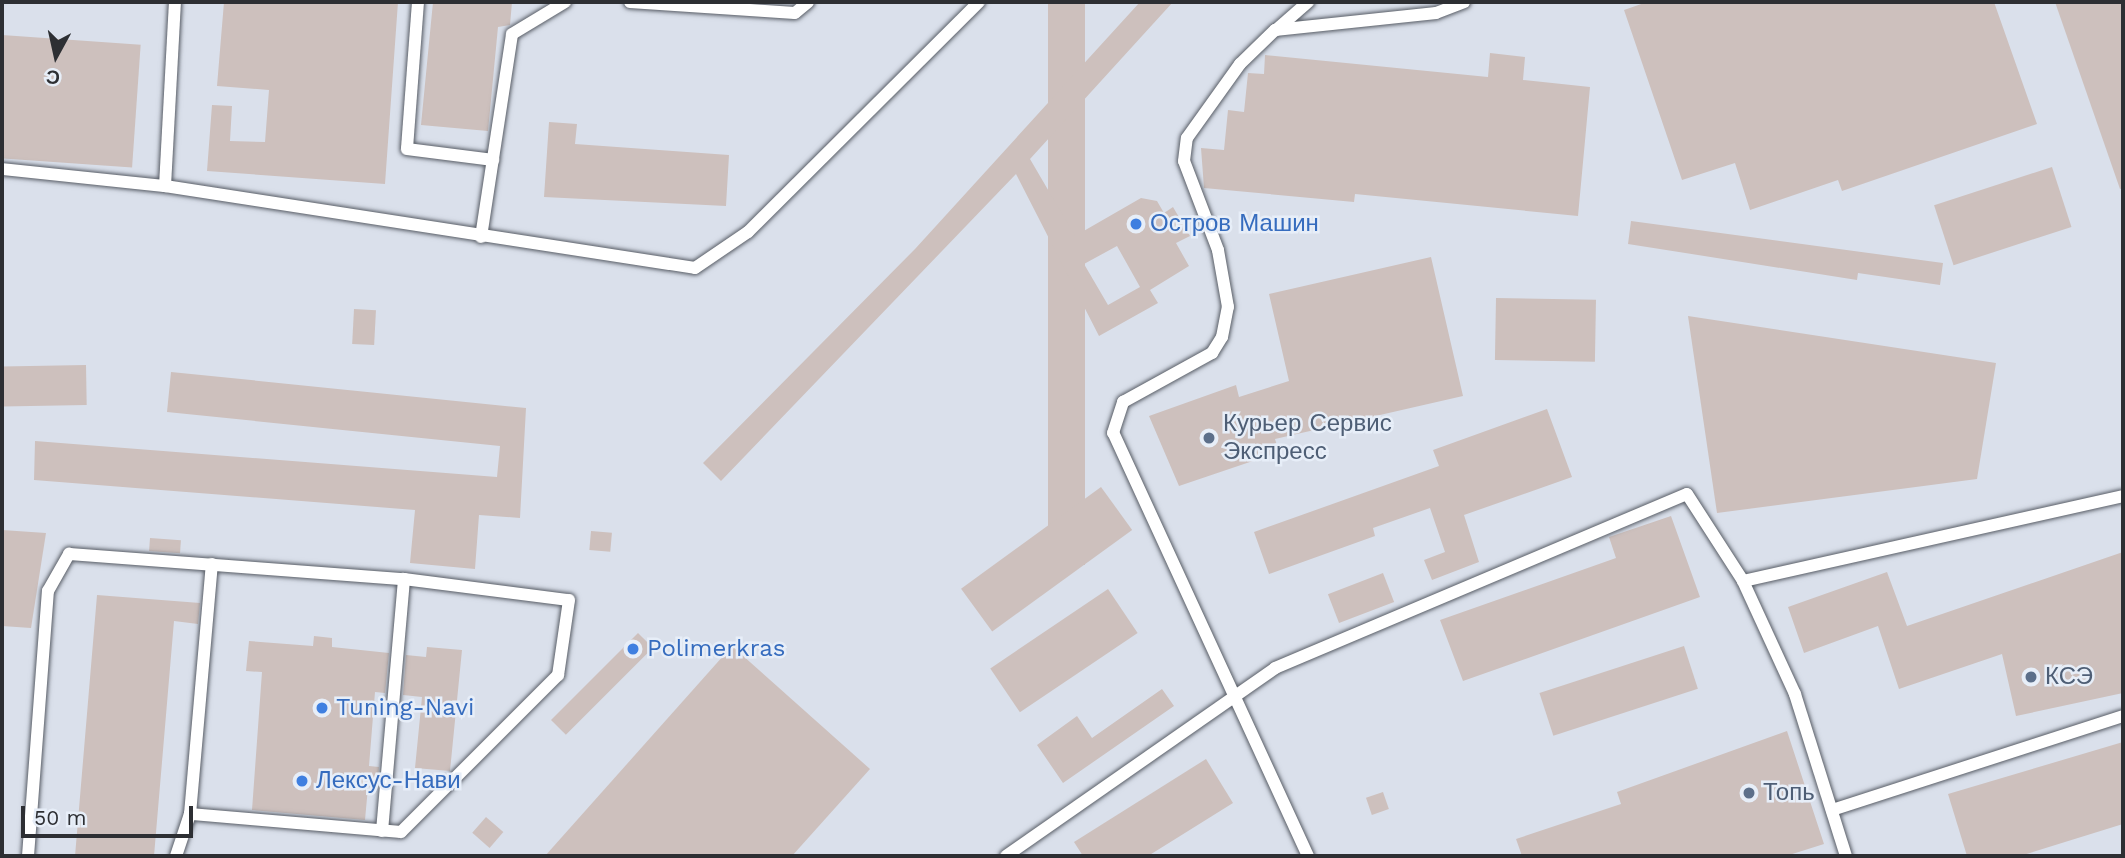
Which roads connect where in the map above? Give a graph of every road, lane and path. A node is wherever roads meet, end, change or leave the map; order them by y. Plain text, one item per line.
1 (174, 2) edge
2 (418, 2) edge
3 (565, 2) edge
4 (630, 2) edge
5 (808, 2) edge
6 (979, 2) edge
7 (1308, 2) edge
8 (1464, 2) edge
9 (546, 8) edge
10 (1275, 30) junction
11 (493, 160) junction
12 (2, 169) edge
13 (165, 186) junction
14 (481, 237) junction
15 (2123, 496) edge
16 (212, 564) junction
17 (404, 579) junction
18 (1743, 581) junction
19 (1236, 700) junction
20 (2123, 716) edge
21 (1832, 810) junction
22 (190, 814) junction
23 (382, 831) junction
24 (29, 856) edge
25 (176, 856) edge
26 (1006, 856) edge
27 (1308, 856) edge
28 (1846, 856) edge

1 - 13 lane
2 - 11 lane
3 - 9 lane
4 - 5 lane
6 - 14 lane
7 - 10 lane
8 - 10 lane
9 - 11 lane
10 - 19 lane
11 - 14 lane
12 - 13 lane
13 - 14 lane
15 - 18 lane
16 - 17 lane
16 - 22 lane
16 - 24 lane
17 - 23 lane
17 - 23 lane
18 - 19 lane
18 - 21 lane
19 - 26 lane
19 - 27 lane
20 - 21 lane
21 - 28 lane
22 - 23 lane
22 - 25 lane

